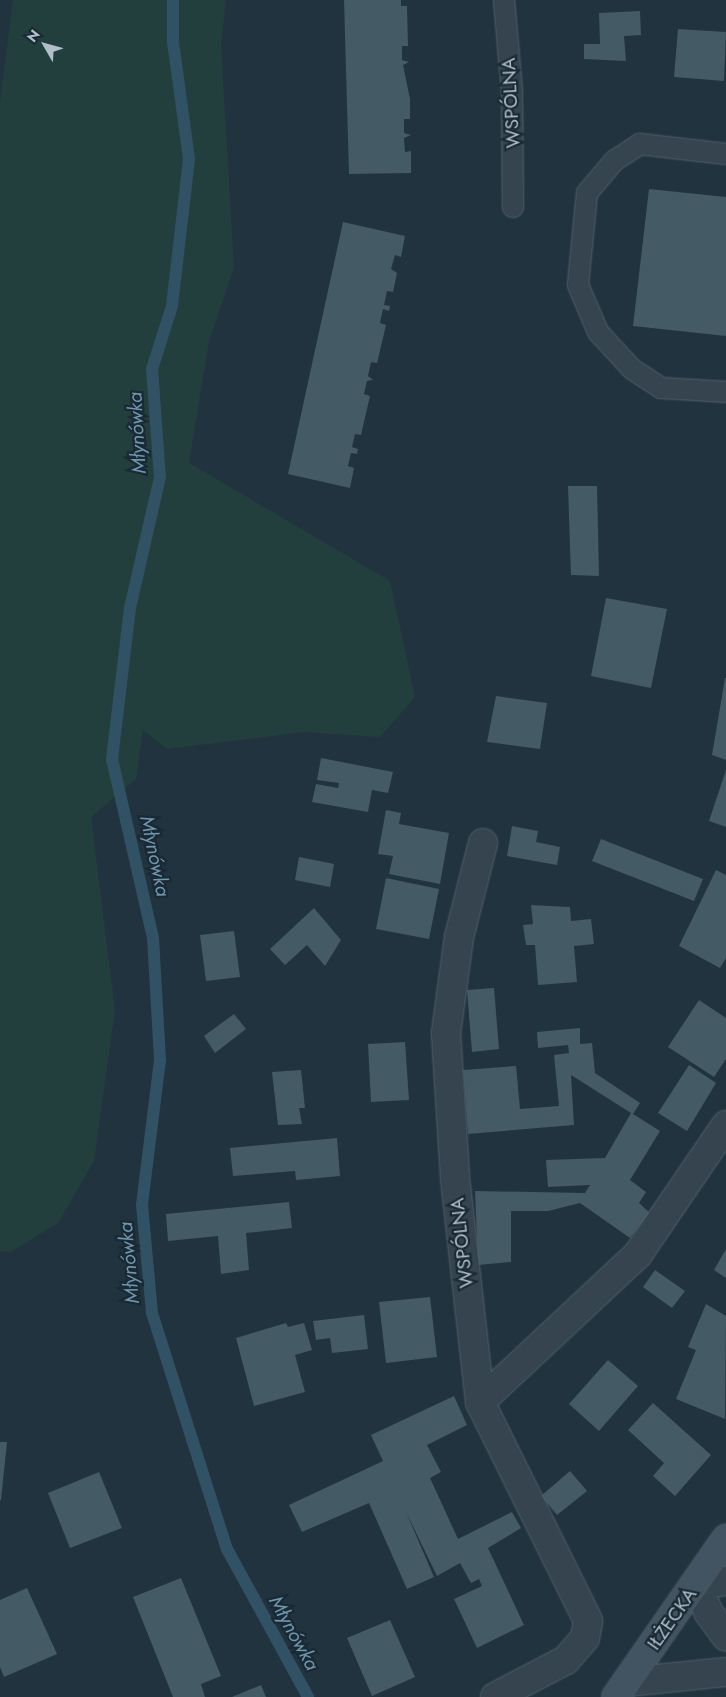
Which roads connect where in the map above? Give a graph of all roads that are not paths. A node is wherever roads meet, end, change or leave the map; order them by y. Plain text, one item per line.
1 (504, 0) edge
2 (726, 154) edge
3 (513, 206) dead end
4 (726, 392) edge
5 (483, 843) dead end
6 (726, 1125) edge
7 (480, 1402) junction
8 (726, 1539) edge
9 (726, 1582) edge
10 (697, 1584) junction
11 (726, 1636) edge
12 (726, 1672) edge
13 (622, 1689) edge
14 (495, 1697) edge

1 - 3 lane, WSPÓLNA
2 - 4 lane
5 - 7 street, WSPÓLNA
6 - 7 street
7 - 14 street, WSPÓLNA
8 - 10 main road, IŁŻECKA
9 - 10 street
10 - 11 street
10 - 13 main road, IŁŻECKA
12 - 13 street

